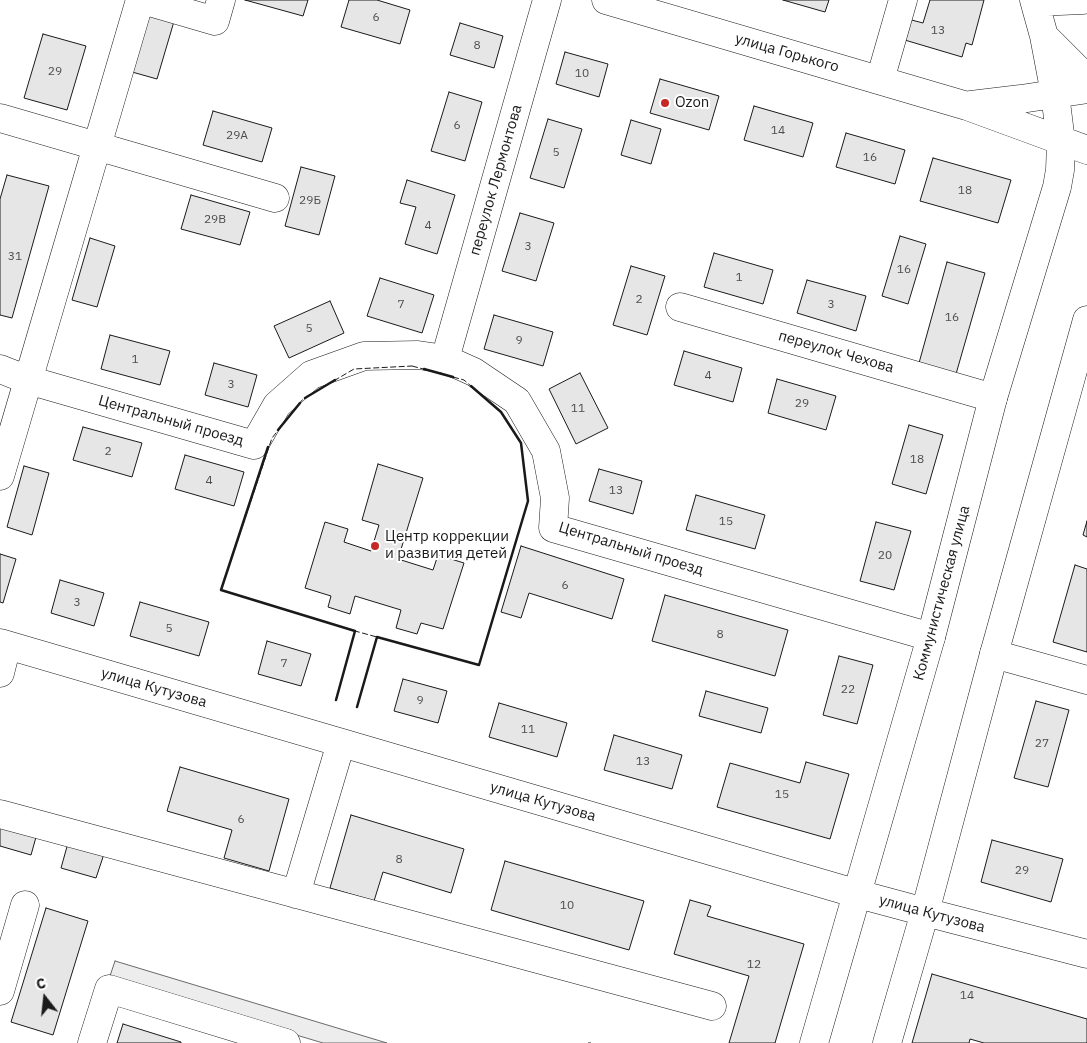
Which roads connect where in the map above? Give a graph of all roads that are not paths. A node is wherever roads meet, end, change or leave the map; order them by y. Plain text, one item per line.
1 (142, 0) edge
2 (221, 0) edge
3 (547, 0) edge
4 (606, 0) edge
5 (903, 0) edge
6 (1083, 0) edge
7 (1034, 1) edge
8 (1044, 36) junction
9 (880, 80) junction
10 (1087, 83) edge
11 (1087, 89) edge
12 (1054, 94) junction
13 (967, 106) junction
14 (0, 118) edge
15 (1061, 142) junction
16 (97, 146) junction
17 (1087, 150) edge
18 (275, 198) dead end
19 (680, 307) dead end
20 (1087, 320) edge
21 (445, 359) junction
22 (0, 369) edge
23 (28, 380) junction
24 (992, 398) junction
25 (0, 476) edge
26 (931, 637) junction
27 (4, 644) edge
28 (994, 654) junction
29 (0, 673) edge
30 (1087, 680) edge
31 (341, 743) junction
32 (0, 814) edge
33 (296, 894) junction
34 (858, 894) junction
35 (25, 905) dead end
36 (925, 912) junction
37 (1087, 954) edge
38 (0, 991) edge
39 (712, 1006) dead end
40 (222, 1034) edge
41 (92, 1043) edge
42 (286, 1043) edge
43 (814, 1043) edge
44 (887, 1043) edge

1 - 2 street
1 - 16 street
3 - 21 street, переулок Лермонтова
4 - 9 street, улица Горького
5 - 9 street
6 - 7 street
7 - 8 street
8 - 10 street
8 - 12 street, Коммунистическая улица
9 - 13 street, улица Горького
11 - 12 street
12 - 13 street
12 - 15 street, Коммунистическая улица
13 - 15 street, улица Горького
14 - 16 street
15 - 17 street, улица Горького
15 - 24 street, Коммунистическая улица
16 - 18 street
16 - 23 street
19 - 24 street, переулок Чехова
20 - 28 street
21 - 23 street, Центральный проезд
21 - 26 street, Центральный проезд
22 - 23 street, Центральный проезд
23 - 25 street
24 - 26 street, Коммунистическая улица
26 - 34 street, Коммунистическая улица
27 - 29 street
27 - 31 street, улица Кутузова
28 - 30 street
28 - 36 street
31 - 33 street
31 - 34 street, улица Кутузова
32 - 33 street
33 - 39 street
34 - 36 street, улица Кутузова
34 - 43 street, Коммунистическая улица
35 - 38 street
36 - 37 street, улица Кутузова
36 - 44 street
40 - 41 street
40 - 42 street

